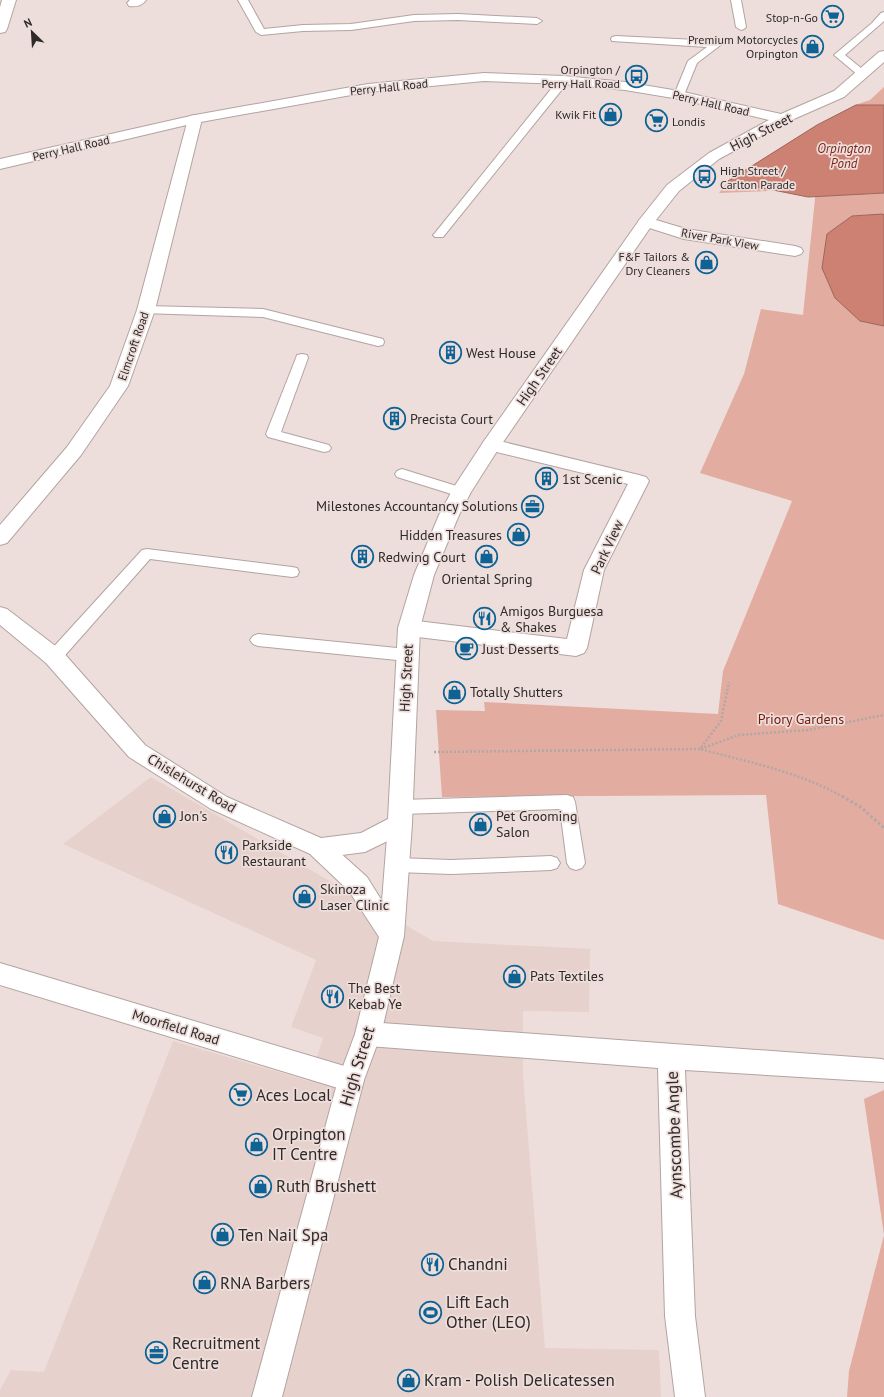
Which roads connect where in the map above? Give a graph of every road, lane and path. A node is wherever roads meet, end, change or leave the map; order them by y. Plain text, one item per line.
1 (9, 0) edge
2 (243, 0) edge
3 (736, 0) edge
4 (884, 15) edge
5 (537, 22) dead end
6 (741, 27) dead end
7 (0, 29) edge
8 (616, 39) dead end
9 (884, 55) edge
10 (862, 73) junction
11 (564, 80) junction
12 (679, 95) junction
13 (195, 119) junction
14 (782, 120) junction
15 (0, 164) edge
16 (646, 222) junction
17 (439, 236) dead end
18 (795, 251) dead end
19 (146, 310) junction
20 (378, 342) dead end
21 (302, 358) dead end
22 (491, 446) junction
23 (324, 448) dead end
24 (402, 474) dead end
25 (461, 492) junction
26 (0, 538) edge
27 (292, 572) dead end
28 (0, 614) edge
29 (409, 628) junction
30 (258, 640) dead end
31 (407, 656) junction
32 (54, 657) junction
33 (729, 682) dead end
34 (884, 716) edge
35 (700, 749) junction
36 (403, 752) junction
37 (401, 816) junction
38 (884, 828) edge
39 (319, 848) junction
40 (551, 863) dead end
41 (576, 863) dead end
42 (397, 865) junction
43 (392, 936) junction
44 (0, 974) edge
45 (368, 1034) junction
46 (671, 1057) junction
47 (883, 1071) edge
48 (351, 1080) junction
49 (267, 1397) edge
50 (690, 1397) edge

1 - 7 street
2 - 5 lane
3 - 6 lane
4 - 10 lane
8 - 12 lane
9 - 10 street, High Street
10 - 14 street, High Street
11 - 12 street, Perry Hall Road
11 - 13 street, Perry Hall Road
11 - 17 lane
12 - 14 street, Perry Hall Road
13 - 15 street, Perry Hall Road
13 - 19 street, Elmcroft Road
14 - 16 street, High Street
16 - 18 street, River Park View
16 - 22 street, High Street
19 - 20 lane
19 - 26 street, Elmcroft Road
21 - 23 lane
22 - 25 street, High Street
22 - 29 street, Park View
24 - 25 lane
25 - 29 street, High Street
27 - 32 lane
28 - 32 street, Chislehurst Road
29 - 31 street, High Street
30 - 31 lane
31 - 36 street, High Street
32 - 39 street, Chislehurst Road
33 - 35 path
34 - 35 path
35 - 36 path
35 - 38 path
36 - 37 street, High Street
37 - 39 street
37 - 41 lane
37 - 42 street, High Street
39 - 43 street, Chislehurst Road
40 - 42 lane
42 - 43 street, High Street
43 - 45 street, High Street
44 - 48 street, Moorfield Road
45 - 46 street, Aynscombe Angle
45 - 48 street, High Street
46 - 47 street
46 - 50 street, Aynscombe Angle
48 - 49 street, High Street

